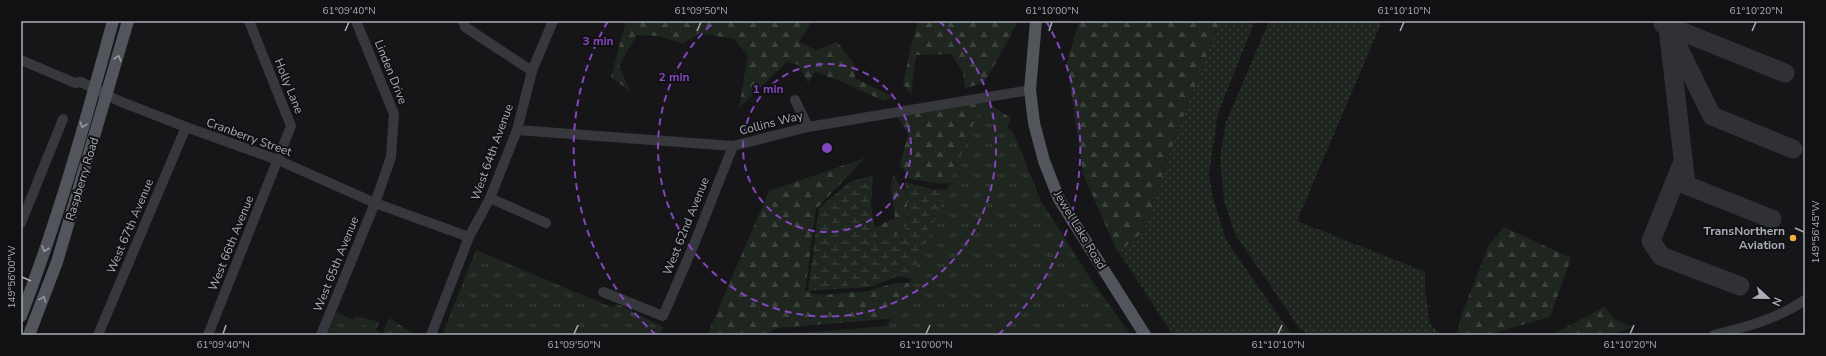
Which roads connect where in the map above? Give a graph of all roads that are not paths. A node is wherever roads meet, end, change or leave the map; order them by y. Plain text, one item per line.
1 (112, 21) edge
2 (128, 21) edge
3 (249, 21) edge
4 (356, 21) edge
5 (463, 21) edge
6 (553, 21) edge
7 (1036, 21) edge
8 (21, 60) edge
9 (532, 71) junction
10 (95, 88) junction
11 (1030, 90) junction
12 (107, 94) junction
13 (795, 100) dead end
14 (63, 119) dead end
15 (186, 127) junction
16 (808, 127) junction
17 (517, 130) junction
18 (733, 146) junction
19 (278, 160) junction
20 (490, 198) junction
21 (375, 203) junction
22 (21, 223) edge
23 (546, 223) dead end
24 (469, 237) junction
25 (603, 292) dead end
26 (1805, 300) edge
27 (21, 316) edge
28 (29, 335) edge
29 (98, 335) edge
30 (208, 335) edge
31 (321, 335) edge
32 (431, 335) edge
33 (1145, 335) edge
34 (1714, 335) edge

1 - 10 main road, Raspberry Road
12 -> 2 main road, Raspberry Road
3 - 19 street, Holly Lane
4 - 21 street, Linden Drive
5 - 9 street
6 - 9 street, West 64th Avenue
7 - 11 main road, Jewel Lake Road
8 - 10 street, Cranberry Street
9 - 17 street, West 64th Avenue
10 - 12 street, Cranberry Street
10 -> 27 main road, Raspberry Road
11 - 16 street, Collins Way
11 - 33 main road, Jewel Lake Road
12 - 15 street, Cranberry Street
28 -> 12 main road, Raspberry Road
13 - 16 street
14 - 22 street
15 - 19 street, Cranberry Street
15 - 29 street, West 67th Avenue
16 - 18 street, Collins Way
17 - 18 street, Collins Way
17 - 20 street, West 64th Avenue
18 - 25 street, West 62nd Avenue
19 - 21 street, Cranberry Street
19 - 30 street, West 66th Avenue
20 - 23 street
20 - 24 street, West 64th Avenue
21 - 24 street, Cranberry Street
21 - 31 street, West 65th Avenue
24 - 32 street, West 64th Avenue
26 - 34 street

